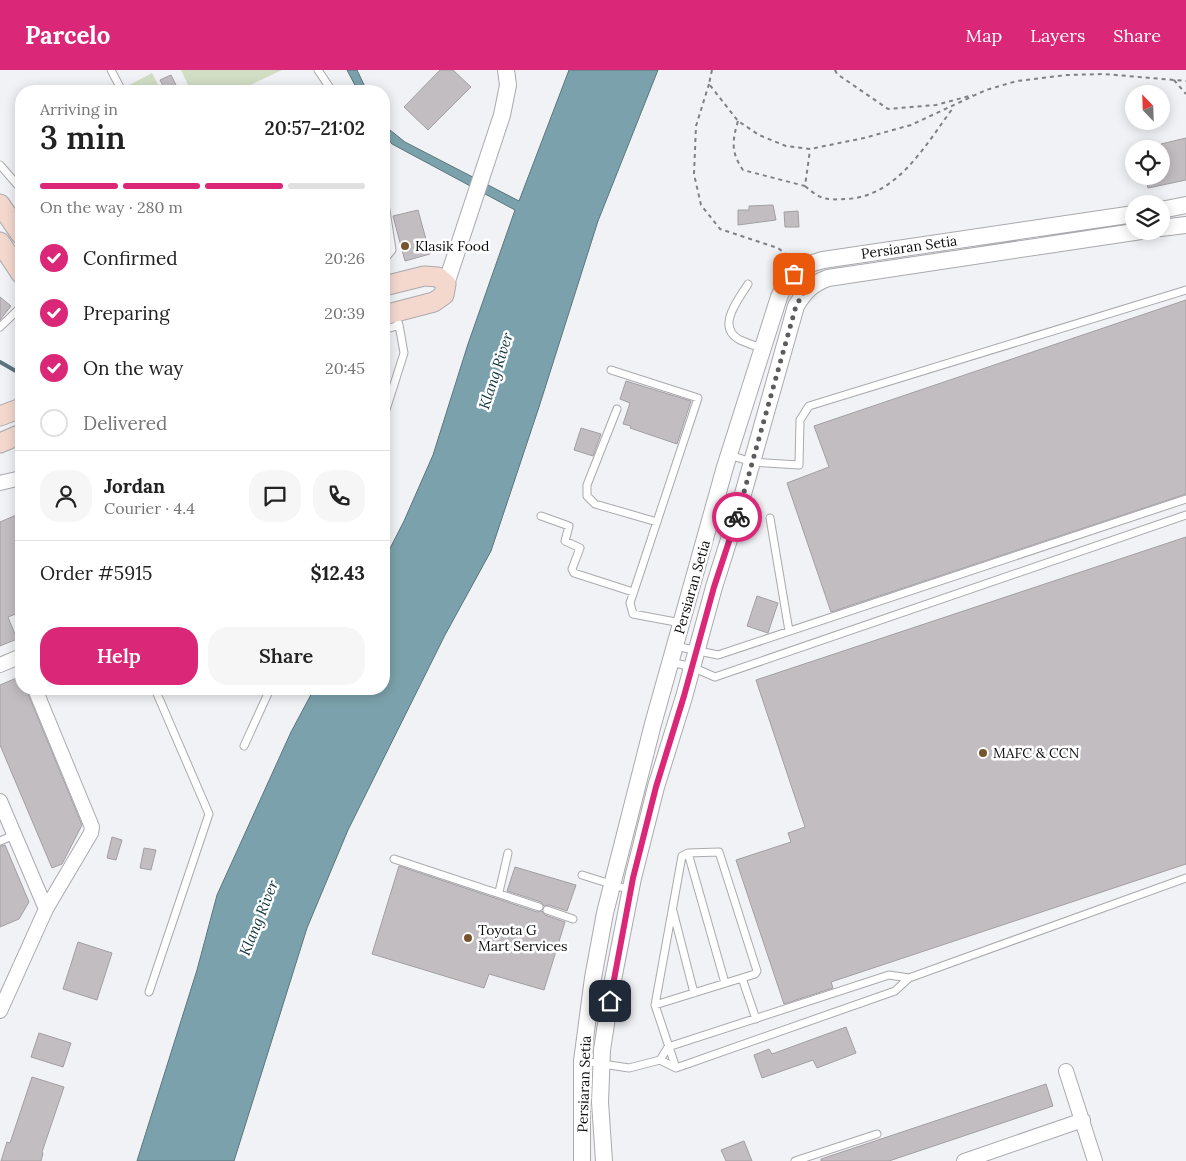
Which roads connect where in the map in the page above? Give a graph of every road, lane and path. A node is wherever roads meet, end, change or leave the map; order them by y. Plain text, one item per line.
1 (111, 70) edge
2 (318, 70) edge
3 (506, 70) edge
4 (712, 70) edge
5 (836, 70) edge
6 (1092, 70) edge
7 (1092, 74) junction
8 (1174, 80) junction
9 (1186, 81) edge
10 (709, 84) junction
11 (119, 85) edge
12 (328, 85) edge
13 (1186, 94) edge
14 (976, 95) junction
15 (955, 106) junction
16 (738, 121) junction
17 (810, 149) junction
18 (0, 165) edge
19 (15, 182) edge
20 (805, 186) junction
21 (0, 204) edge
22 (1186, 205) edge
23 (1170, 208) edge
24 (1125, 215) edge
25 (1186, 225) edge
26 (15, 226) edge
27 (1170, 227) edge
28 (1125, 234) edge
29 (390, 237) edge
30 (0, 242) edge
31 (390, 252) edge
32 (15, 265) edge
33 (800, 270) junction
34 (390, 284) edge
35 (446, 284) junction
36 (748, 284) dead end
37 (810, 287) junction
38 (1186, 290) edge
39 (15, 313) edge
40 (392, 318) edge
41 (0, 327) edge
42 (762, 348) junction
43 (611, 370) dead end
44 (390, 397) edge
45 (617, 409) dead end
46 (15, 437) edge
47 (0, 443) edge
48 (729, 455) junction
49 (752, 462) junction
50 (15, 480) edge
51 (0, 484) edge
52 (1186, 499) edge
53 (1186, 515) edge
54 (541, 516) dead end
55 (770, 518) dead end
56 (657, 522) junction
57 (633, 592) junction
58 (681, 623) junction
59 (789, 631) junction
60 (672, 654) junction
61 (15, 659) edge
62 (694, 660) junction
63 (0, 665) edge
64 (37, 695) edge
65 (158, 695) edge
66 (267, 695) edge
67 (244, 746) dead end
68 (0, 801) edge
69 (14, 834) junction
70 (0, 841) edge
71 (508, 853) dead end
72 (688, 853) junction
73 (394, 859) dead end
74 (582, 875) dead end
75 (1186, 878) edge
76 (612, 885) junction
77 (630, 890) junction
78 (498, 892) junction
79 (539, 907) dead end
80 (46, 909) junction
81 (673, 909) junction
82 (547, 910) dead end
83 (573, 919) dead end
84 (742, 978) junction
85 (909, 978) junction
86 (725, 983) junction
87 (149, 992) dead end
88 (694, 993) junction
89 (2, 1000) edge
90 (655, 1005) junction
91 (756, 1019) junction
92 (668, 1047) junction
93 (660, 1060) junction
94 (582, 1061) junction
95 (601, 1064) junction
96 (676, 1068) junction
97 (1066, 1072) dead end
98 (1083, 1120) junction
99 (878, 1134) dead end
100 (582, 1161) edge
101 (604, 1161) edge
102 (795, 1161) edge
103 (964, 1161) edge
104 (1096, 1161) edge

1 - 11 lane
2 - 12 lane
3 - 35 street
4 - 10 path
5 - 14 path
6 - 7 path
7 - 8 path
7 - 14 path
8 - 9 path
8 - 13 path
10 - 16 path
10 - 33 path
14 - 15 path
15 - 17 path
15 - 20 path
16 - 17 path
16 - 20 path
17 - 20 path
18 - 19 lane
21 - 26 main road
22 - 23 street
24 - 33 street, Persiaran Setia
25 - 27 street
28 - 37 street, Persiaran Setia
29 - 31 lane
30 - 32 main road
33 - 37 street
33 - 42 street, Persiaran Setia
34 - 35 main road
35 - 40 main road
36 - 42 lane
37 - 49 street, Persiaran Setia
38 - 49 lane
39 - 41 lane
40 - 44 lane
42 - 48 street, Persiaran Setia
43 - 56 lane
45 - 56 lane
46 - 47 main road
48 - 49 lane
48 - 58 street, Persiaran Setia
49 - 62 street, Persiaran Setia
50 - 51 street
52 - 59 lane
53 - 62 lane
54 - 57 lane
55 - 59 lane
56 - 57 lane
57 - 58 lane
58 - 60 street, Persiaran Setia
59 - 62 lane
60 - 62 lane
60 - 62 lane
60 - 76 street, Persiaran Setia
61 - 63 street
62 - 77 street, Persiaran Setia
64 - 80 street
65 - 87 lane
66 - 67 lane
68 - 69 street
69 - 70 lane
69 - 80 street
71 - 78 lane
72 - 81 lane
72 - 84 lane
72 - 86 lane
73 - 78 lane
74 - 76 lane
75 - 85 lane
76 - 77 lane
76 - 94 street, Persiaran Setia
77 - 95 street, Persiaran Setia
78 - 79 lane
80 - 89 street
81 - 88 lane
81 - 90 lane
82 - 83 lane
84 - 86 lane
84 - 91 lane
85 - 91 lane
85 - 96 lane
86 - 88 lane
88 - 90 lane
90 - 92 lane
91 - 92 lane
92 - 93 lane
92 - 96 lane
93 - 95 lane
93 - 96 lane
94 - 95 lane
94 - 100 street, Persiaran Setia
95 - 101 street, Persiaran Setia
97 - 98 street
98 - 103 street
98 - 104 street
99 - 102 lane

